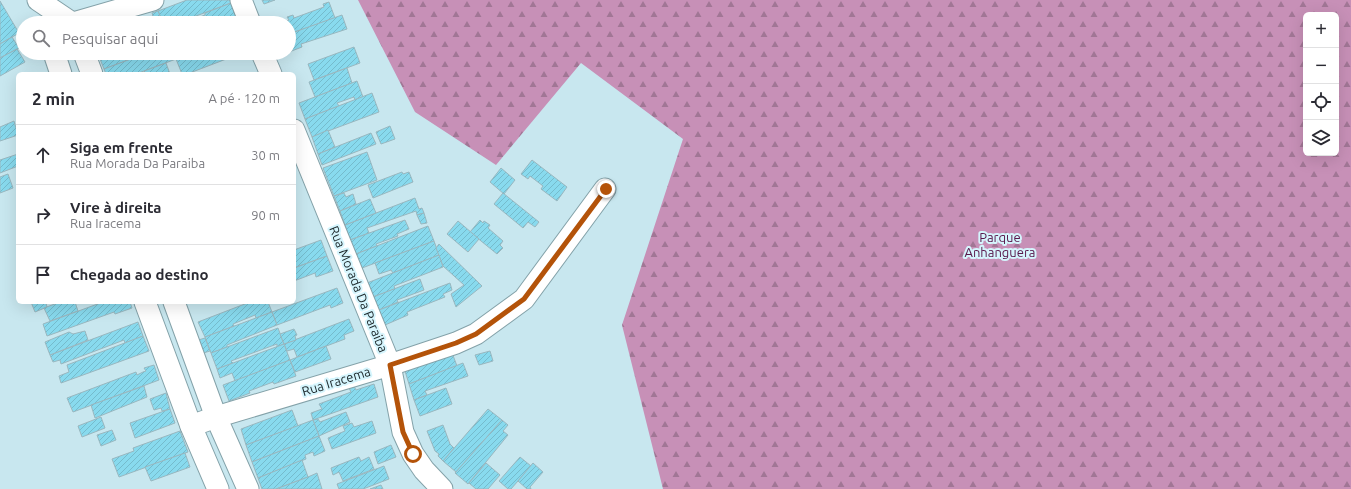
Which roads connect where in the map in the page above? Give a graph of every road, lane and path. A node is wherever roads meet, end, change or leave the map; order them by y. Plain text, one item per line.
1 (152, 0) edge
2 (241, 0) edge
3 (39, 1) edge
4 (42, 16) edge
5 (62, 16) edge
6 (96, 16) edge
7 (247, 16) edge
8 (56, 60) edge
9 (87, 60) edge
10 (265, 60) edge
11 (60, 72) edge
12 (91, 72) edge
13 (270, 72) edge
14 (296, 135) edge
15 (606, 189) dead end
16 (146, 304) edge
17 (175, 304) edge
18 (390, 365) junction
19 (216, 417) junction
20 (191, 426) junction
21 (218, 489) edge
22 (248, 489) edge
23 (442, 489) edge

1 - 6 street
2 - 7 street
3 - 4 street
3 - 5 street
8 - 11 street
9 - 12 street
10 - 13 street
14 - 18 street, Rua Morada Da Paraiba
15 - 18 street, Rua Iracema
16 - 20 street
17 - 19 street
18 - 19 street, Rua Iracema
18 - 23 street, Rua Morada Da Paraiba
19 - 20 street, Rua Iracema
19 - 22 street
20 - 21 street

